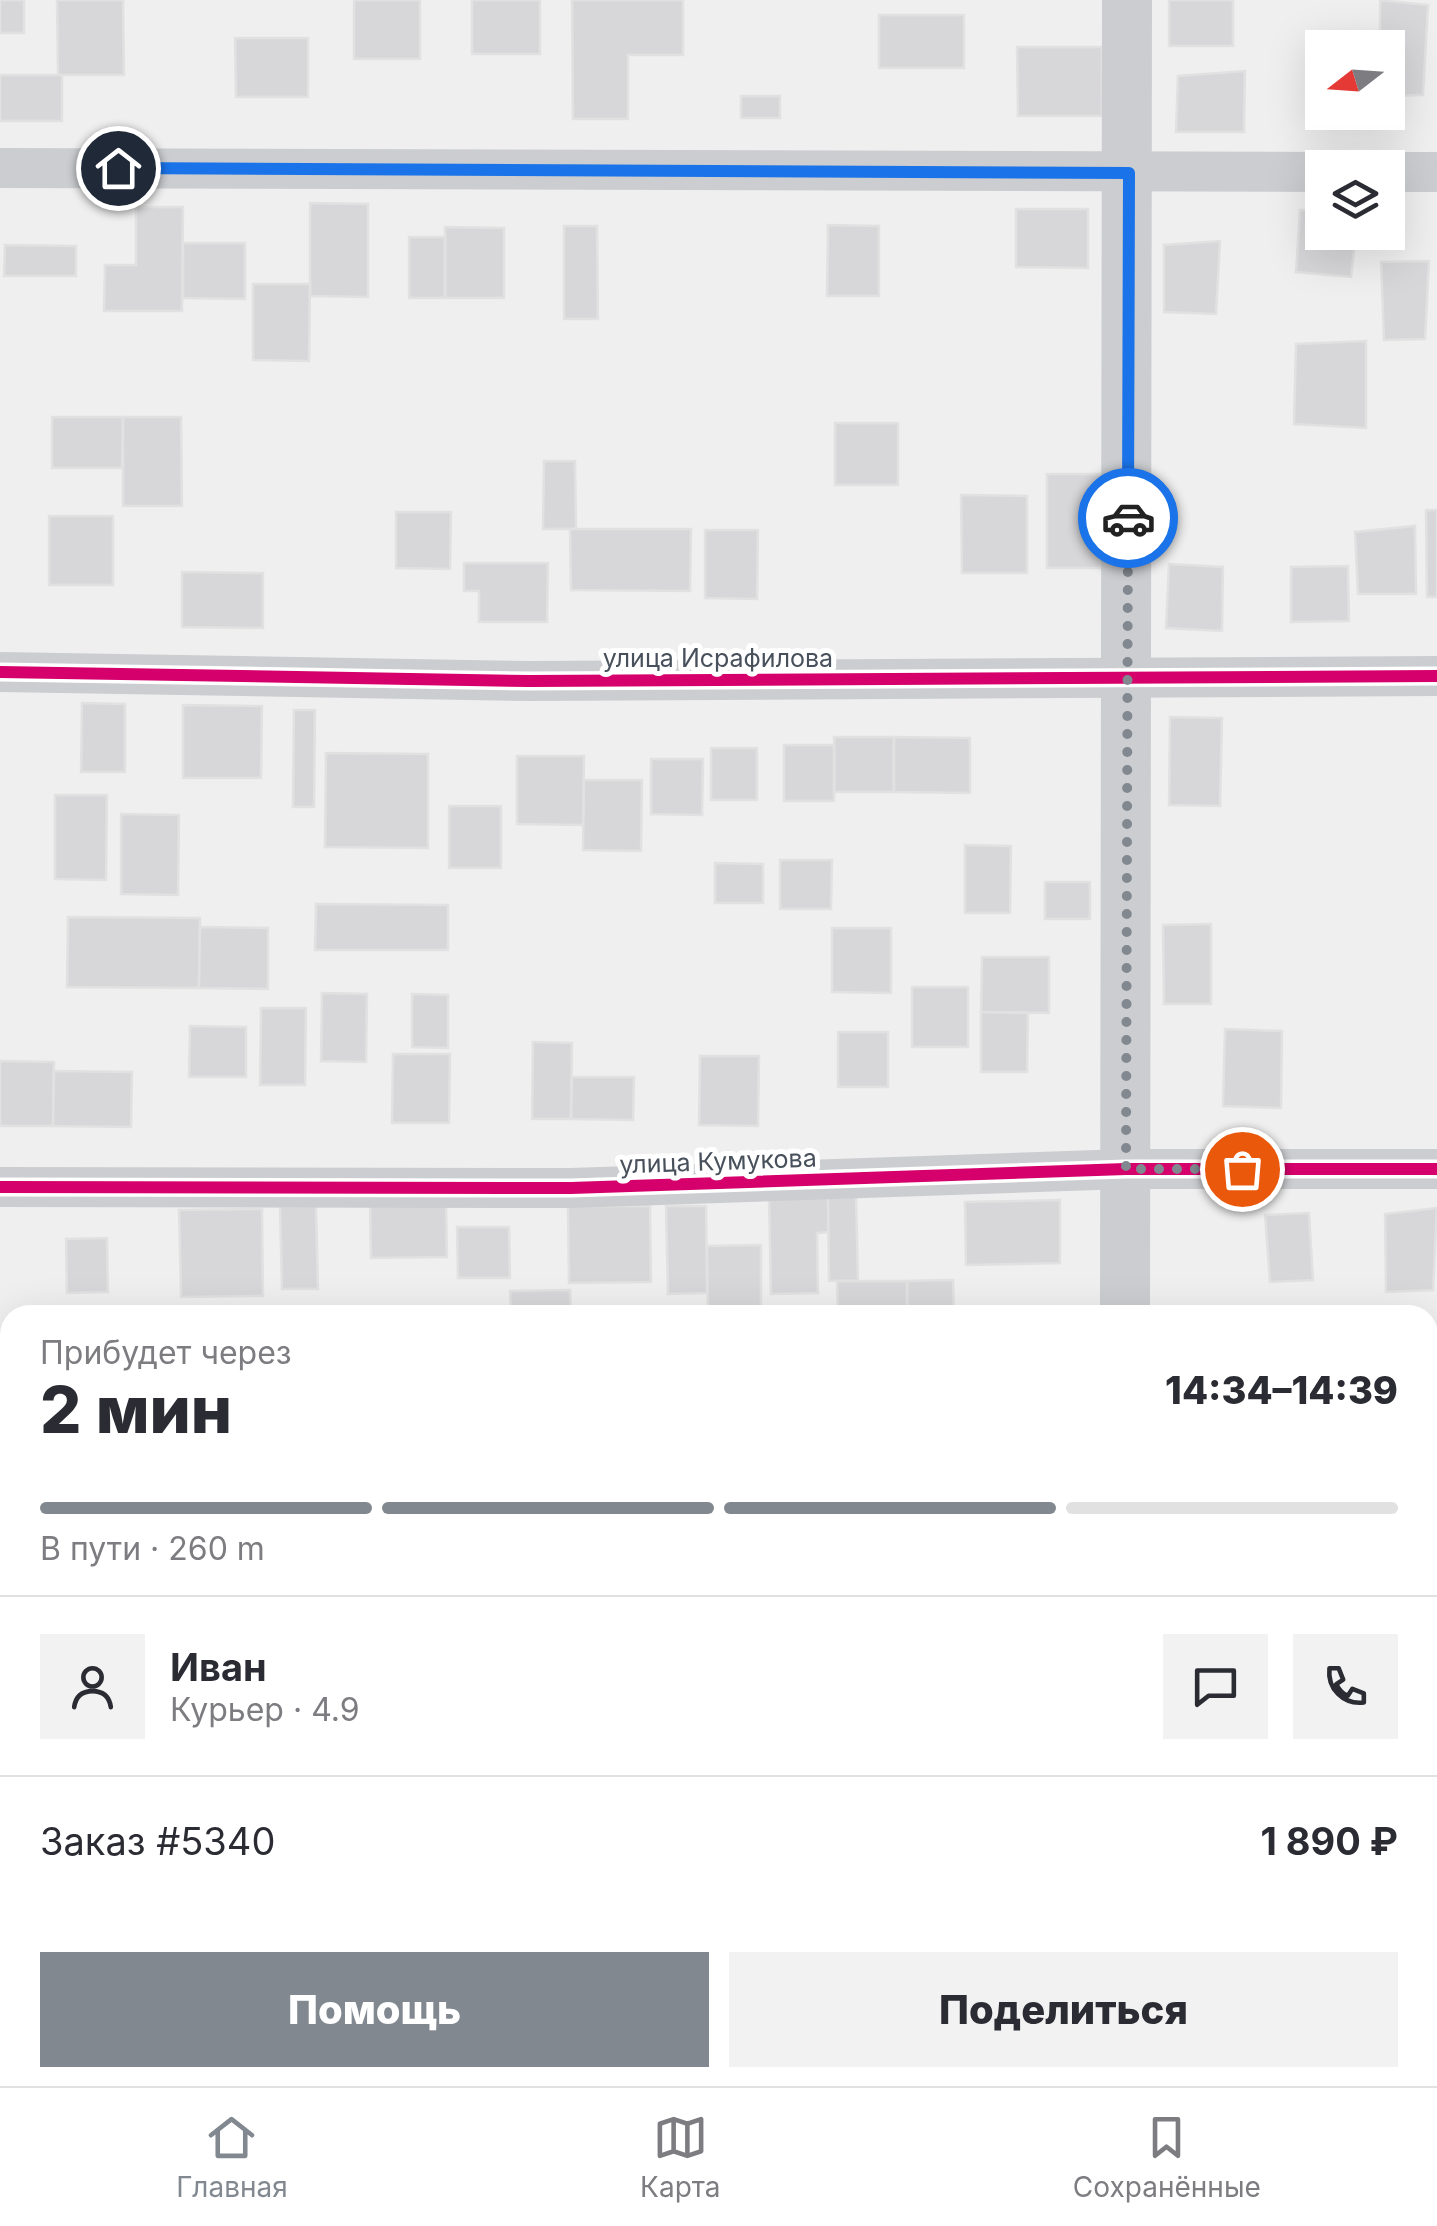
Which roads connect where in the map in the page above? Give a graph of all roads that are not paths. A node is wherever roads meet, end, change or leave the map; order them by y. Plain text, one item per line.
1 (1127, 0) edge
2 (0, 168) edge
3 (1305, 172) edge
4 (1405, 172) edge
5 (1437, 172) edge
6 (1129, 173) junction
7 (0, 672) edge
8 (1437, 676) edge
9 (1128, 680) junction
10 (1126, 1169) junction
11 (1437, 1169) edge
12 (0, 1187) edge
13 (1125, 1305) edge

1 - 6 street
2 - 6 street
3 - 6 street
4 - 5 street
6 - 9 street
7 - 9 street, улица Исрафилова
8 - 9 street, улица Исрафилова
9 - 10 street
10 - 11 street, улица Кумукова
10 - 12 street, улица Кумукова
10 - 13 street

